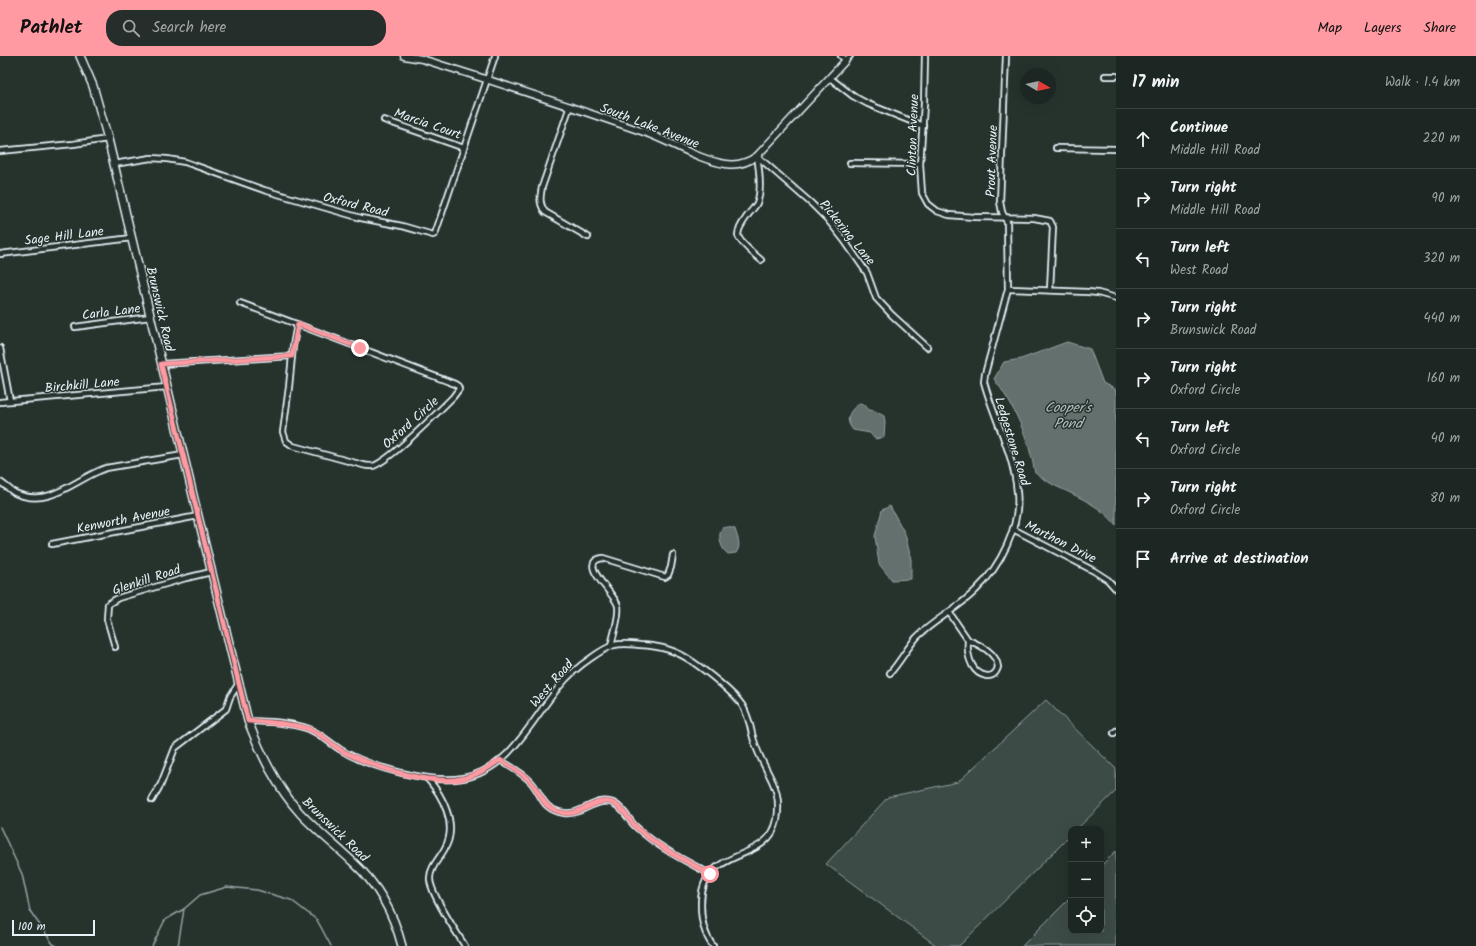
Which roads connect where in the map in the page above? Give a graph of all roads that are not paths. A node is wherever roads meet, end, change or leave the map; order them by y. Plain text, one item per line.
1 (80, 56) edge
2 (404, 56) edge
3 (495, 56) edge
4 (925, 56) edge
5 (1006, 56) edge
6 (846, 57) edge
7 (1105, 76) dead end
8 (1116, 76) edge
9 (830, 78) junction
10 (487, 80) junction
11 (570, 106) junction
12 (384, 120) dead end
13 (922, 126) junction
14 (108, 139) junction
15 (464, 148) junction
16 (1056, 148) dead end
17 (1116, 149) edge
18 (0, 150) edge
19 (757, 156) junction
20 (850, 163) dead end
21 (114, 164) junction
22 (920, 164) junction
23 (1005, 217) junction
24 (588, 237) dead end
25 (132, 238) junction
26 (0, 254) edge
27 (761, 260) dead end
28 (1008, 289) junction
29 (1050, 290) junction
30 (1116, 298) edge
31 (240, 303) dead end
32 (150, 317) junction
33 (298, 324) junction
34 (75, 327) dead end
35 (927, 347) dead end
36 (0, 348) edge
37 (292, 356) junction
38 (161, 364) junction
39 (167, 387) junction
40 (10, 401) junction
41 (0, 402) edge
42 (183, 455) junction
43 (0, 482) edge
44 (198, 516) junction
45 (1013, 529) junction
46 (52, 544) dead end
47 (673, 555) dead end
48 (211, 572) junction
49 (1116, 589) edge
50 (949, 612) junction
51 (968, 640) junction
52 (611, 646) junction
53 (116, 647) dead end
54 (890, 673) dead end
55 (239, 683) junction
56 (248, 721) junction
57 (500, 760) junction
58 (427, 778) junction
59 (152, 800) dead end
60 (710, 874) junction
61 (402, 946) edge
62 (465, 946) edge
63 (713, 946) edge

1 - 14 main road, Brunswick Road
2 - 10 street, South Lake Avenue
3 - 10 street, Oxford Road
4 - 13 street, Clinton Avenue
5 - 23 street, Prout Avenue
6 - 9 street, South Lake Avenue
7 - 8 street
9 - 13 street
9 - 19 street, South Lake Avenue
10 - 11 street, South Lake Avenue
10 - 15 street, Oxford Road
11 - 19 street, South Lake Avenue
11 - 24 street
12 - 15 street, Marcia Court
13 - 22 street, Clinton Avenue
14 - 18 street
14 - 21 main road, Brunswick Road
15 - 21 street, Oxford Road
16 - 17 street
19 - 27 street
19 - 35 street, Pickering Lane
20 - 22 street
21 - 25 main road, Brunswick Road
22 - 23 street, Clinton Avenue
23 - 28 street, Prout Avenue
23 - 29 street, Clinton Avenue
25 - 26 street, Sage Hill Lane
25 - 32 main road, Brunswick Road
28 - 29 street
28 - 45 street, Ledgestone Road
29 - 30 street
31 - 33 street, Oxford Circle
32 - 34 street, Carla Lane
32 - 38 main road, Brunswick Road
33 - 37 street, Oxford Circle
33 - 37 street, Oxford Circle
36 - 40 street
37 - 38 street
38 - 39 main road, Brunswick Road
39 - 40 street, Birchkill Lane
39 - 42 main road, Brunswick Road
40 - 41 street, Birchkill Lane
42 - 43 street
42 - 44 main road, Brunswick Road
44 - 46 street, Kenworth Avenue
44 - 48 main road, Brunswick Road
45 - 49 street, Marthon Drive
45 - 50 street, Ledgestone Road
47 - 52 street
48 - 53 street, Glenkill Road
48 - 55 main road, Brunswick Road
50 - 51 street
50 - 54 street, Ledgestone Road
51 - 51 street
52 - 57 street, West Road
52 - 60 street, West Road
55 - 56 main road, Brunswick Road
55 - 59 street
56 - 58 street, West Road
56 - 61 main road, Brunswick Road
57 - 58 street, West Road
57 - 60 street
58 - 62 street
60 - 63 street

